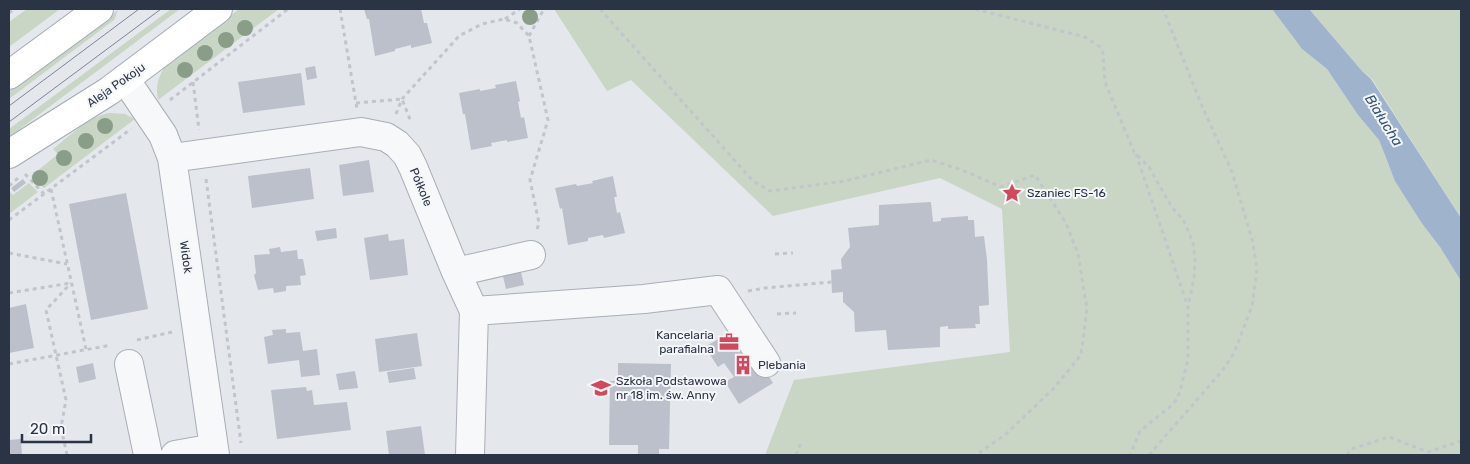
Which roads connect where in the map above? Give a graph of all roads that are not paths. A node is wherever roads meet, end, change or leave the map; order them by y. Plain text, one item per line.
1 (98, 9) edge
2 (218, 9) edge
3 (9, 76) edge
4 (125, 79) junction
5 (172, 158) junction
6 (17, 164) edge
7 (531, 255) road end
8 (456, 272) junction
9 (474, 311) junction
10 (125, 350) road end
11 (766, 362) dead end
12 (215, 452) edge
13 (148, 455) edge
14 (175, 455) edge
15 (470, 455) edge

1 - 3 main road
2 - 4 main road, Aleja Pokoju
4 - 5 street, Widok
4 - 6 main road, Aleja Pokoju
5 - 8 street, Półkole
5 - 12 street, Widok
7 - 8 street
8 - 9 street, Półkole
9 - 11 street
9 - 15 street, Półkole
10 - 13 street
12 - 14 street, Widok

